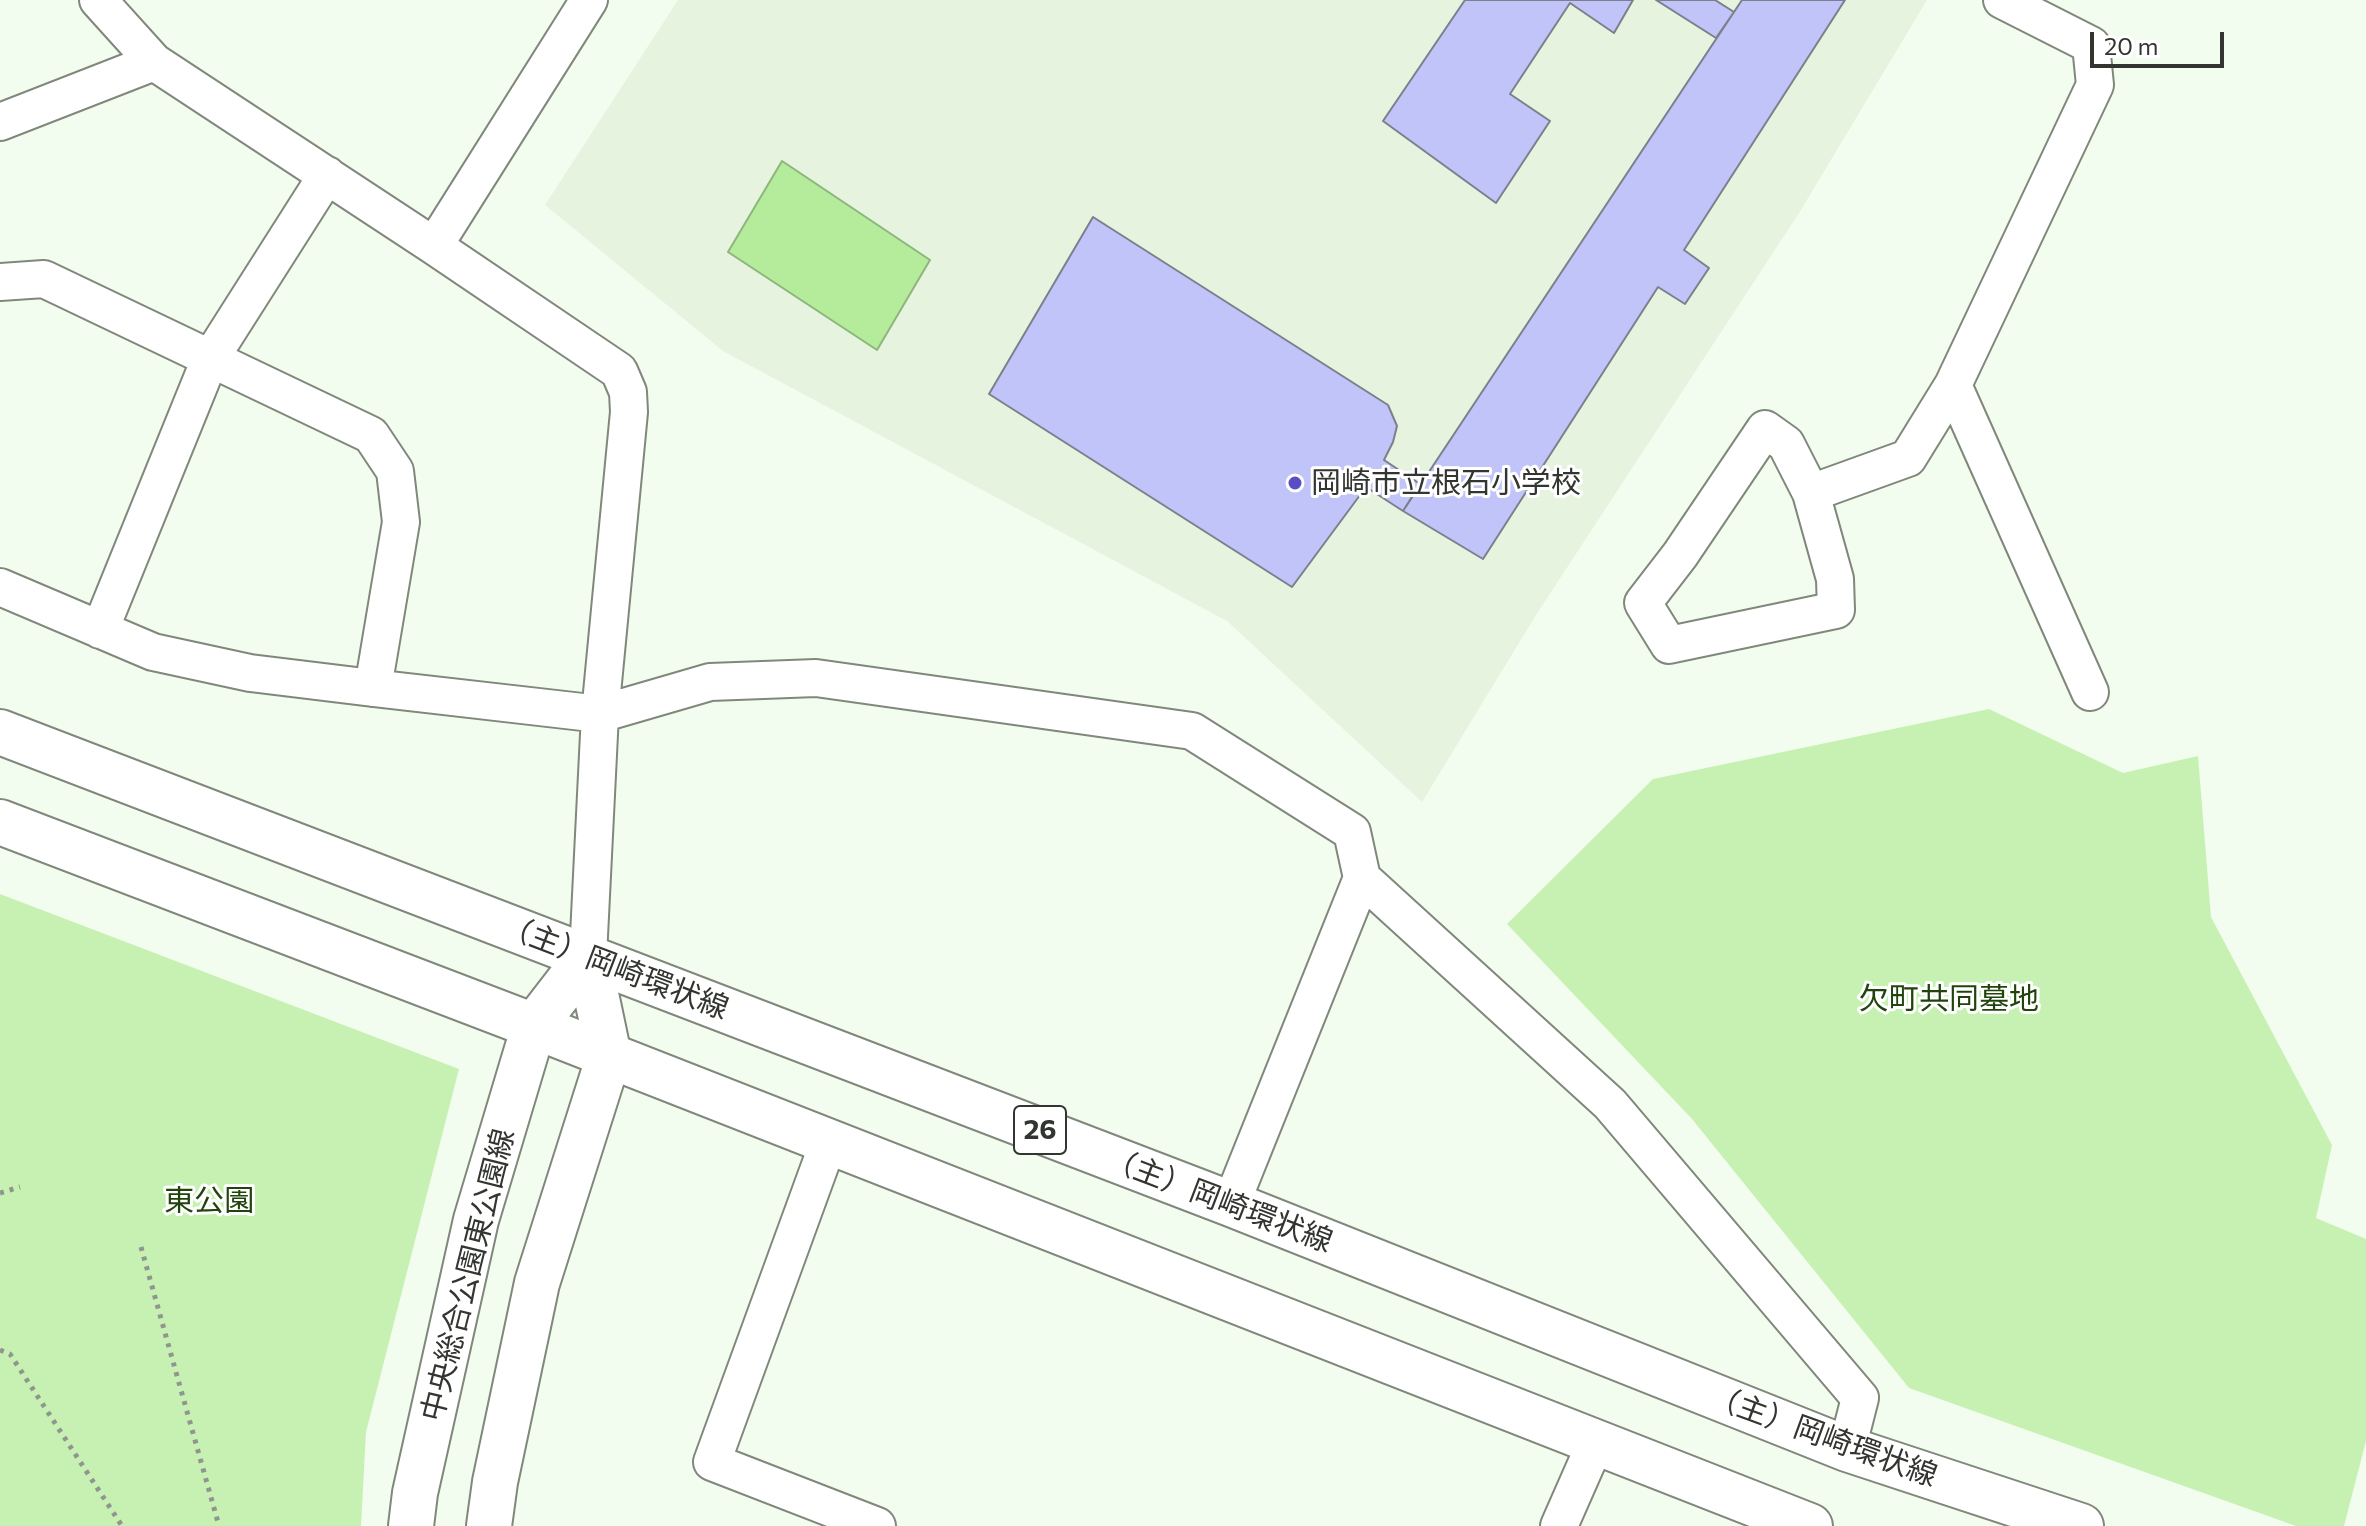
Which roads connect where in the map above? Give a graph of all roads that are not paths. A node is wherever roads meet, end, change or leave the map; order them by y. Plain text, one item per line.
1 (98, 0) edge
2 (589, 0) edge
3 (2002, 0) edge
4 (154, 62) junction
5 (0, 122) edge
6 (327, 175) junction
7 (434, 246) junction
8 (0, 282) edge
9 (210, 359) junction
10 (1953, 385) junction
11 (1811, 493) junction
12 (0, 587) edge
13 (100, 630) junction
14 (373, 688) junction
15 (2090, 692) dead end
16 (600, 714) junction
17 (0, 732) edge
18 (0, 822) edge
19 (1362, 878) junction
20 (588, 956) junction
21 (534, 1026) junction
22 (609, 1056) junction
23 (829, 1141) junction
24 (1231, 1204) junction
25 (1596, 1442) junction
26 (1847, 1449) junction
27 (411, 1526) edge
28 (489, 1526) edge
29 (877, 1526) edge
30 (1559, 1526) edge
31 (1810, 1526) edge
32 (2081, 1526) edge

1 - 4 street
2 - 7 street
3 - 10 street
4 - 5 street
4 - 6 street
6 - 7 street
6 - 9 street
7 - 16 street
8 - 9 street
9 - 13 street
9 - 14 street
10 - 11 street
10 - 15 street
11 - 11 street
12 - 13 street
13 - 14 street
14 - 16 street
16 - 19 street
16 - 20 street
17 - 20 main road, （主）岡崎環状線 / 26
18 - 21 main road
19 - 24 street
19 - 26 street
20 - 21 main road
20 - 22 main road
20 - 24 main road, （主）岡崎環状線 / 26
21 - 22 main road
21 - 27 main road, 中央総合公園東公園線
22 - 23 main road
22 - 28 main road
23 - 25 main road
23 - 29 street
24 - 26 main road, （主）岡崎環状線 / 26
25 - 30 street
25 - 31 main road
26 - 32 main road, （主）岡崎環状線 / 26

